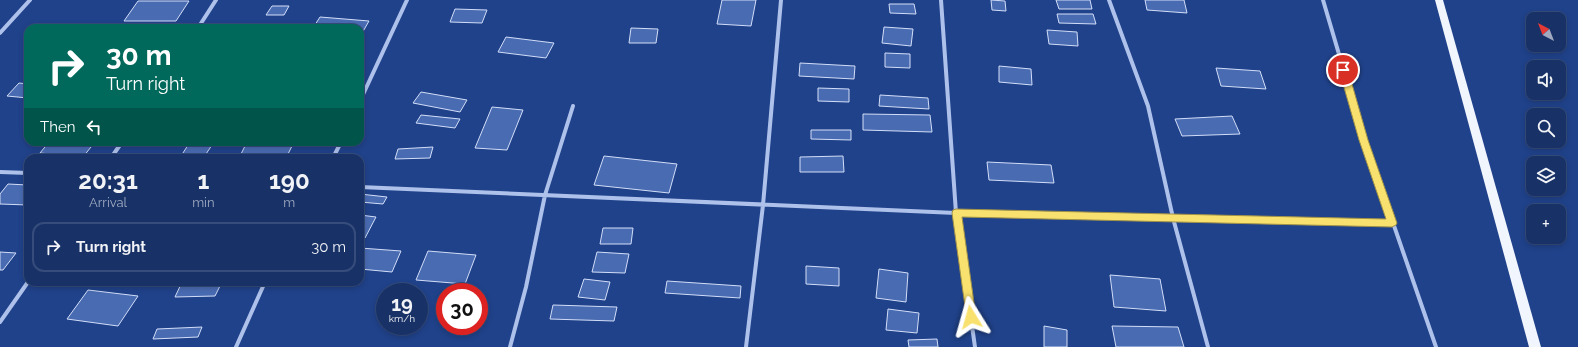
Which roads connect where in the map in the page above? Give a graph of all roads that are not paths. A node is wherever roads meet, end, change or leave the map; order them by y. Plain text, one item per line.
1 (30, 0) edge
2 (216, 0) edge
3 (407, 0) edge
4 (781, 0) edge
5 (941, 0) edge
6 (1109, 0) edge
7 (1323, 0) edge
8 (1439, 0) edge
9 (201, 24) edge
10 (0, 33) edge
11 (364, 92) edge
12 (573, 106) dead end
13 (0, 172) edge
14 (24, 173) edge
15 (364, 187) edge
16 (545, 195) junction
17 (763, 205) junction
18 (956, 213) junction
19 (1173, 218) junction
20 (1392, 223) junction
21 (25, 286) edge
22 (263, 286) edge
23 (0, 322) edge
24 (236, 347) edge
25 (510, 347) edge
26 (746, 347) edge
27 (975, 347) edge
28 (1208, 347) edge
29 (1436, 347) edge
30 (1535, 347) edge

1 - 10 street
2 - 9 street
3 - 11 street
4 - 17 street
5 - 18 street
6 - 19 street
7 - 20 street
8 - 30 main road
12 - 16 street
13 - 14 street
15 - 16 street
16 - 17 street
16 - 25 street
17 - 18 street
17 - 26 street
18 - 19 street
18 - 27 street
19 - 20 street
19 - 28 street
20 - 29 street
21 - 23 street
22 - 24 street

